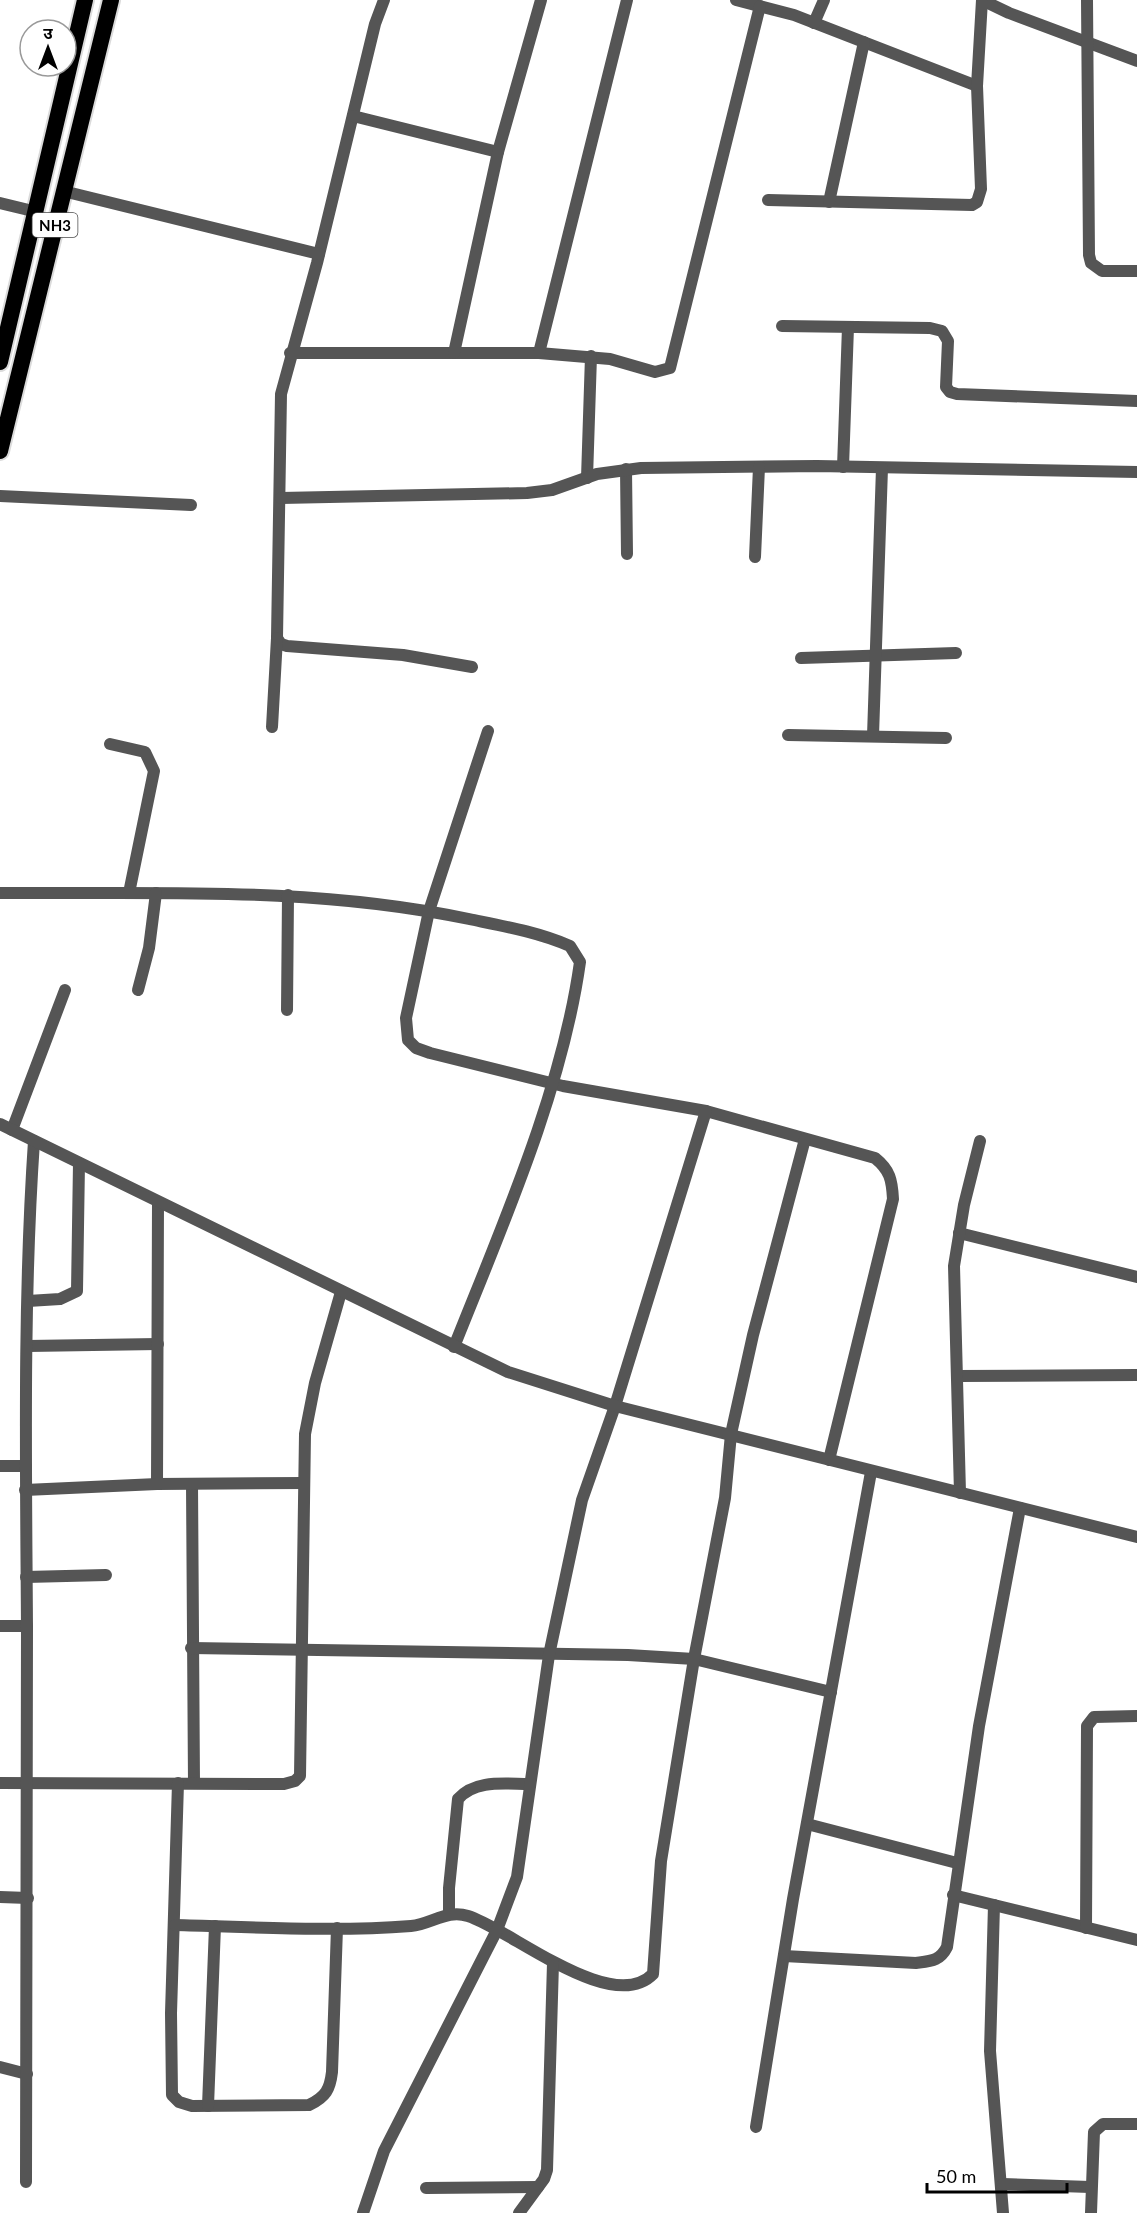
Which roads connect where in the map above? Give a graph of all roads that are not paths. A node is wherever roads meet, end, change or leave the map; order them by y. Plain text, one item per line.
1 (85, 0) edge
2 (111, 0) edge
3 (384, 0) edge
4 (542, 0) edge
5 (627, 0) edge
6 (736, 0) edge
7 (824, 0) edge
8 (982, 0) edge
9 (1087, 0) edge
10 (760, 6) junction
11 (814, 23) junction
12 (864, 42) junction
13 (1088, 42) junction
14 (1137, 61) edge
15 (977, 86) junction
16 (353, 116) junction
17 (498, 152) junction
18 (63, 191) junction
19 (768, 200) dead end
20 (829, 202) junction
21 (0, 203) edge
22 (36, 212) junction
23 (319, 254) junction
24 (1137, 271) edge
25 (782, 326) dead end
26 (848, 327) junction
27 (290, 353) junction
28 (454, 353) junction
29 (539, 353) junction
30 (591, 356) junction
31 (0, 362) edge
32 (1137, 401) edge
33 (0, 451) edge
34 (759, 467) junction
35 (843, 467) junction
36 (882, 468) junction
37 (626, 469) junction
38 (1137, 472) edge
39 (587, 478) junction
40 (0, 496) edge
41 (280, 498) junction
42 (191, 505) dead end
43 (627, 554) dead end
44 (755, 557) dead end
45 (277, 638) junction
46 (956, 653) dead end
47 (874, 654) junction
48 (801, 658) dead end
49 (472, 667) dead end
50 (272, 728) dead end
51 (488, 731) dead end
52 (788, 735) dead end
53 (873, 736) junction
54 (946, 738) dead end
55 (110, 744) dead end
56 (156, 892) junction
57 (0, 893) edge
58 (129, 893) junction
59 (288, 895) junction
60 (429, 911) junction
61 (65, 990) dead end
62 (138, 990) dead end
63 (287, 1010) dead end
64 (552, 1083) junction
65 (706, 1111) junction
66 (0, 1124) edge
67 (12, 1130) junction
68 (805, 1139) junction
69 (34, 1141) junction
70 (980, 1141) dead end
71 (79, 1163) junction
72 (158, 1202) junction
73 (959, 1233) junction
74 (1137, 1277) edge
75 (341, 1292) junction
76 (28, 1301) junction
77 (158, 1344) junction
78 (28, 1347) junction
79 (454, 1347) junction
80 (1137, 1375) edge
81 (957, 1376) junction
82 (615, 1406) junction
83 (731, 1434) junction
84 (829, 1460) junction
85 (0, 1466) edge
86 (26, 1466) junction
87 (871, 1472) junction
88 (304, 1483) junction
89 (157, 1484) junction
90 (192, 1484) junction
91 (25, 1490) junction
92 (960, 1493) junction
93 (1020, 1508) junction
94 (1137, 1537) edge
95 (106, 1575) dead end
96 (26, 1577) junction
97 (0, 1626) edge
98 (27, 1626) junction
99 (191, 1648) junction
100 (302, 1651) junction
101 (549, 1655) junction
102 (694, 1659) junction
103 (831, 1692) junction
104 (1137, 1716) edge
105 (0, 1783) edge
106 (178, 1783) junction
107 (194, 1783) junction
108 (27, 1784) junction
109 (529, 1784) junction
110 (807, 1824) junction
111 (957, 1863) junction
112 (953, 1895) junction
113 (0, 1897) edge
114 (28, 1898) junction
115 (994, 1905) junction
116 (449, 1914) junction
117 (175, 1925) junction
118 (216, 1926) junction
119 (337, 1928) junction
120 (1086, 1928) junction
121 (497, 1930) junction
122 (1137, 1940) edge
123 (784, 1956) junction
124 (553, 1963) junction
125 (0, 2067) edge
126 (27, 2074) junction
127 (208, 2106) junction
128 (1137, 2124) edge
129 (756, 2127) dead end
130 (26, 2182) dead end
131 (1003, 2184) junction
132 (538, 2187) junction
133 (1090, 2187) junction
134 (426, 2188) dead end
135 (363, 2213) edge
136 (519, 2213) edge
137 (1003, 2213) edge
138 (1090, 2213) edge

1 - 22 highway, NH3
2 - 18 highway, NH3
3 - 16 street
4 - 17 street
5 - 29 street
6 - 10 street
7 - 11 street
8 - 13 street
8 - 15 street
9 - 13 street
10 - 11 street
10 - 30 street
11 - 12 street
12 - 15 street
12 - 20 street
13 - 14 street
13 - 24 street
15 - 20 street
16 - 17 street
16 - 23 street
17 - 28 street
18 - 23 street
18 - 33 highway, NH3
19 - 20 street
21 - 22 street
22 - 31 highway, NH3
23 - 27 street
25 - 26 street
26 - 32 street
26 - 35 street
27 - 28 street
27 - 41 street
28 - 29 street
29 - 30 street
30 - 39 street
34 - 35 street
34 - 37 street
34 - 44 street
35 - 36 street
36 - 38 street
36 - 47 street
37 - 39 street
37 - 43 street
39 - 41 street
40 - 42 street
41 - 45 street
45 - 49 street
45 - 50 street
46 - 47 street
47 - 48 street
47 - 53 street
51 - 60 street
52 - 53 street
53 - 54 street
55 - 58 street
56 - 58 street
56 - 59 street
56 - 62 street
57 - 58 street
59 - 60 street
59 - 63 street
60 - 64 street
60 - 64 street
61 - 67 street
64 - 65 street
64 - 79 street
65 - 68 street
65 - 82 street
66 - 67 street
67 - 69 street
68 - 83 street
68 - 84 street
69 - 71 street
69 - 76 street
70 - 73 street
71 - 72 street
71 - 76 street
72 - 75 street
72 - 77 street
73 - 74 street
73 - 81 street
75 - 79 street
75 - 88 street
76 - 78 street
77 - 78 street
77 - 89 street
78 - 86 street
79 - 82 street
80 - 81 street
81 - 92 street
82 - 83 street
82 - 101 street
83 - 84 street
83 - 102 street
84 - 87 street
85 - 86 street
86 - 91 street
87 - 92 street
87 - 103 street
88 - 90 street
88 - 100 street
89 - 90 street
89 - 91 street
90 - 99 street
91 - 96 street
92 - 93 street
93 - 94 street
93 - 111 street
95 - 96 street
96 - 98 street
97 - 98 street
98 - 108 street
99 - 100 street
99 - 107 street
100 - 101 street
100 - 107 street
101 - 102 street
101 - 109 street
102 - 103 street
102 - 124 street
103 - 110 street
104 - 120 street
105 - 108 street
106 - 107 street
106 - 108 street
106 - 117 street
108 - 114 street
109 - 116 street
109 - 121 street
110 - 111 street
110 - 123 street
111 - 112 street
112 - 115 street
112 - 123 street
113 - 114 street
114 - 126 street
115 - 120 street
115 - 131 street
116 - 119 street
116 - 121 street
117 - 118 street
117 - 127 street
118 - 119 street
118 - 127 street
119 - 127 street
120 - 122 street
121 - 124 street
121 - 135 street
123 - 129 street
124 - 132 street
125 - 126 street
126 - 130 street
128 - 133 street
131 - 133 street
131 - 137 street
132 - 134 street
132 - 136 street
133 - 138 street

